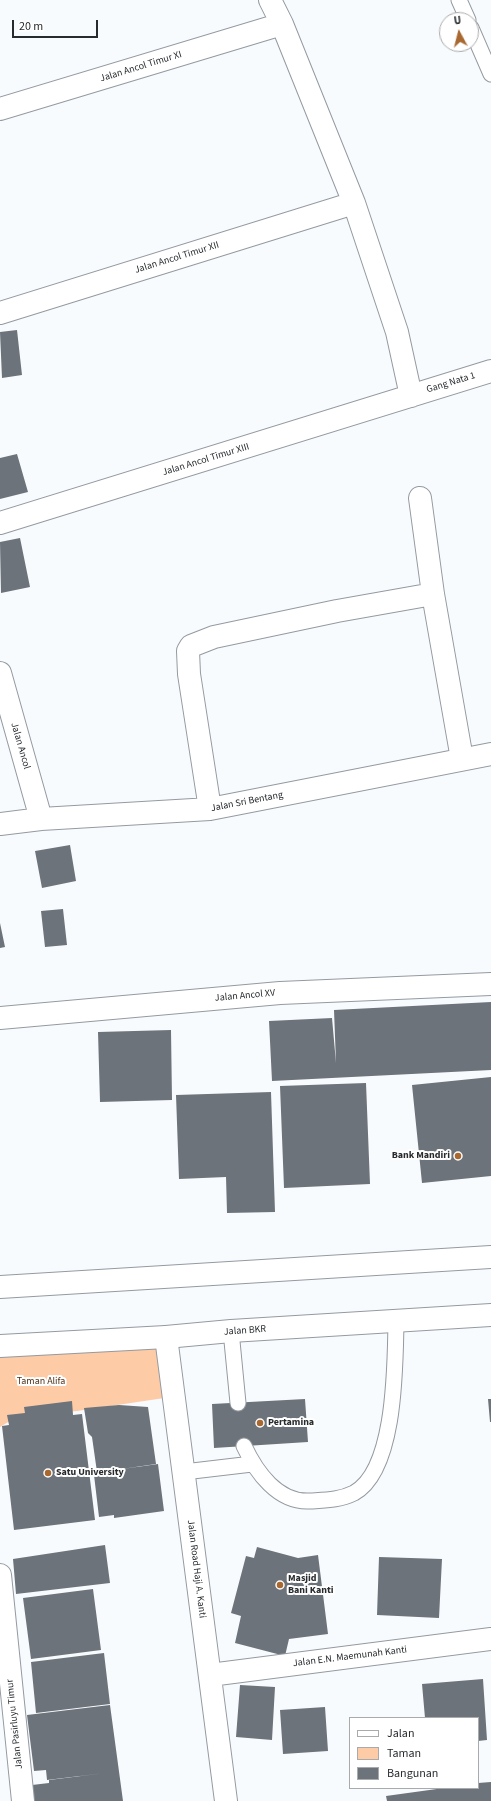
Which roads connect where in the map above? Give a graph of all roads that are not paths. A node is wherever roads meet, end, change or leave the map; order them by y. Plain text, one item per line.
1 (270, 0) edge
2 (459, 0) edge
3 (464, 12) edge
4 (282, 24) junction
5 (479, 46) edge
6 (491, 74) edge
7 (0, 109) edge
8 (354, 203) junction
9 (0, 313) edge
10 (491, 371) edge
11 (411, 396) junction
12 (420, 498) dead end
13 (0, 523) edge
14 (433, 594) junction
15 (0, 673) edge
16 (491, 754) edge
17 (462, 759) junction
18 (210, 810) junction
19 (41, 819) junction
20 (0, 824) edge
21 (491, 984) edge
22 (0, 1018) edge
23 (491, 1257) edge
24 (0, 1287) edge
25 (491, 1315) edge
26 (396, 1322) junction
27 (231, 1331) junction
28 (166, 1337) junction
29 (0, 1346) edge
30 (238, 1402) dead end
31 (244, 1446) dead end
32 (252, 1464) junction
33 (184, 1472) junction
34 (0, 1575) edge
35 (1, 1604) edge
36 (491, 1639) edge
37 (210, 1675) junction
38 (23, 1801) edge
39 (226, 1801) edge

1 - 4 street
2 - 3 lane
4 - 7 street, Jalan Ancol Timur XI
4 - 8 street
5 - 6 lane
8 - 9 street, Jalan Ancol Timur XII
8 - 11 street
10 - 11 street, Gang Nata 1
11 - 13 street, Jalan Ancol Timur XIII
12 - 14 street
14 - 17 street
14 - 18 street
15 - 19 street, Jalan Ancol
16 - 17 street, Jalan Sri Bentang
17 - 18 street, Jalan Sri Bentang
18 - 19 street, Jalan Sri Bentang
19 - 20 street, Jalan Sri Bentang
21 - 22 street, Jalan Ancol XV
23 - 24 street
25 - 26 street, Jalan BKR
26 - 27 street, Jalan BKR
26 - 32 lane
27 - 28 street, Jalan BKR
27 - 30 lane
28 - 29 street, Jalan BKR
28 - 33 street, Jalan Road Haji A. Kanti
31 - 32 lane
32 - 33 lane
33 - 37 street, Jalan Road Haji A. Kanti
34 - 35 street, Jalan Pasirluyu Timur
35 - 38 street, Jalan Pasirluyu Timur
36 - 37 street, Jalan E.N. Maemunah Kanti
37 - 39 street, Jalan Road Haji A. Kanti

